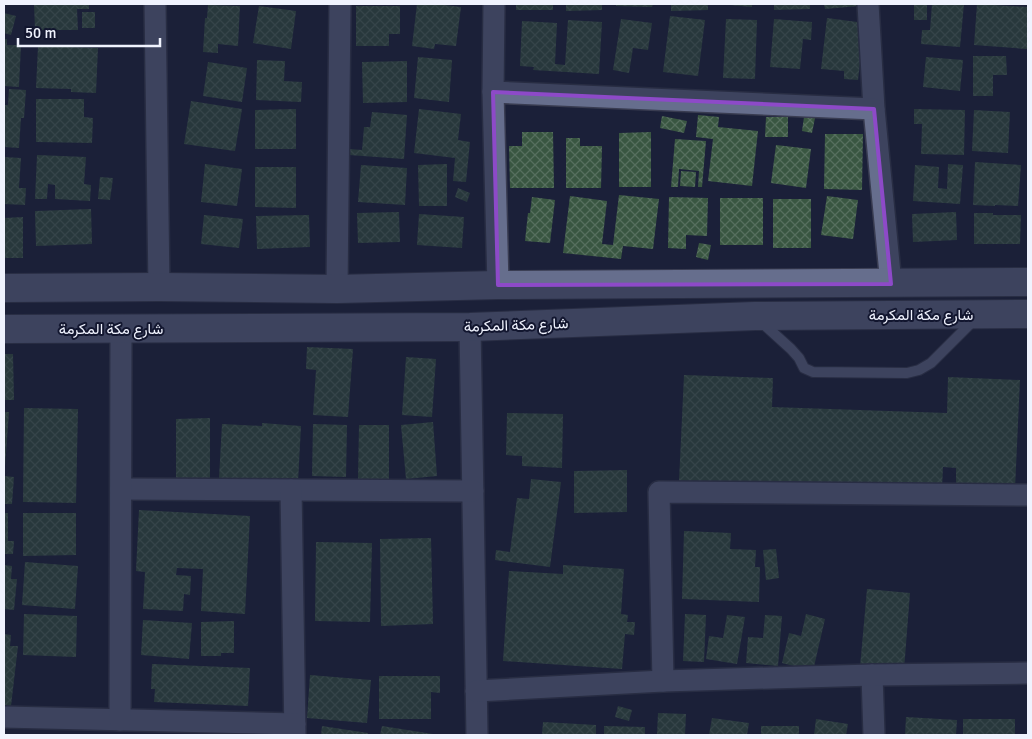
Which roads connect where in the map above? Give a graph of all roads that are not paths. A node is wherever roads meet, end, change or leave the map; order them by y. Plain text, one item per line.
1 (155, 4) edge
2 (340, 4) edge
3 (494, 4) edge
4 (868, 4) edge
5 (493, 92) junction
6 (874, 109) junction
7 (1028, 282) edge
8 (891, 284) junction
9 (498, 285) junction
10 (159, 287) junction
11 (4, 288) edge
12 (338, 289) junction
13 (1028, 314) edge
14 (980, 315) junction
15 (755, 316) junction
16 (470, 326) junction
17 (121, 329) junction
18 (4, 330) edge
19 (121, 489) junction
20 (291, 490) junction
21 (473, 491) junction
22 (1028, 495) edge
23 (1028, 673) edge
24 (872, 675) junction
25 (663, 681) junction
26 (476, 691) junction
27 (4, 717) edge
28 (120, 720) junction
29 (295, 730) edge
30 (477, 735) edge
31 (874, 735) edge

1 - 10 street
2 - 12 street
3 - 5 street
4 - 6 street
5 - 6 street
5 - 9 street
6 - 8 street
7 - 8 main road, شارع مكة المكرمة
8 - 9 main road, شارع مكة المكرمة
9 - 12 main road, شارع مكة المكرمة
10 - 11 main road, شارع مكة المكرمة
10 - 12 main road, شارع مكة المكرمة
13 - 14 main road, شارع مكة المكرمة
14 - 15 main road, شارع مكة المكرمة
14 - 15 lane
15 - 16 main road, شارع مكة المكرمة
16 - 17 main road, شارع مكة المكرمة
16 - 21 street
17 - 18 main road, شارع مكة المكرمة
17 - 19 street
19 - 20 street
19 - 28 street
20 - 21 street
20 - 29 street
21 - 26 street
22 - 25 street
23 - 24 street
24 - 25 street
24 - 31 street
25 - 26 street
26 - 30 street
27 - 28 street
28 - 29 street

